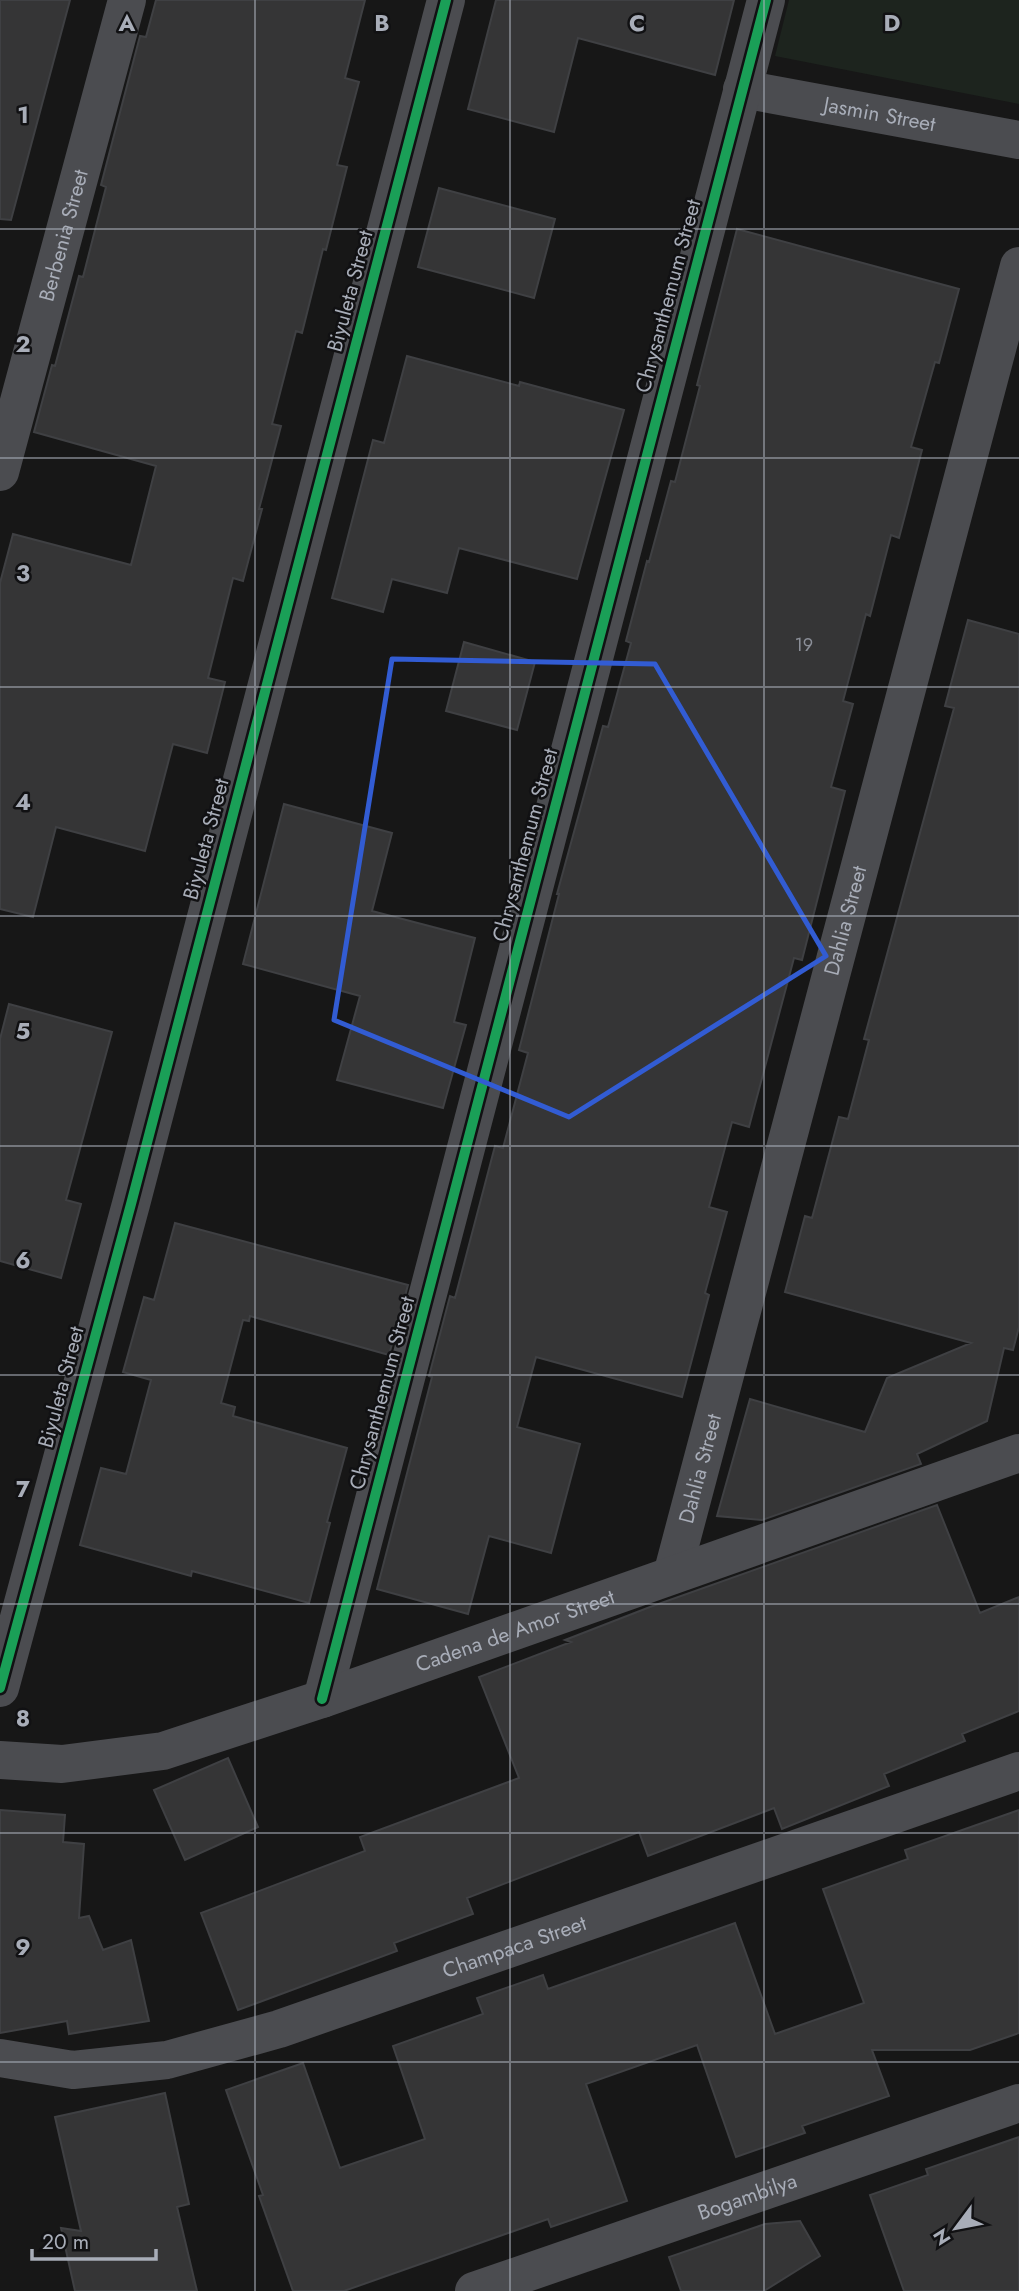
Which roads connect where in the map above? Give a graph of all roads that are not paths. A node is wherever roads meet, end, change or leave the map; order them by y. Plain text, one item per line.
1 (127, 0) edge
2 (446, 0) edge
3 (766, 0) edge
4 (742, 89) junction
5 (1019, 140) edge
6 (1019, 266) edge
7 (0, 472) edge
8 (1019, 1452) edge
9 (672, 1575) junction
10 (0, 1688) edge
11 (322, 1699) junction
12 (0, 1760) edge
13 (1019, 1771) edge
14 (0, 2059) edge
15 (1019, 2103) edge
16 (474, 2291) edge

1 - 7 street, Berbenia Street
2 - 10 street, Biyuleta Street
3 - 4 street, Chrysanthemum Street
4 - 5 street, Jasmin Street
4 - 11 street, Chrysanthemum Street
6 - 9 street, Dahlia Street
8 - 9 street, Cadena de Amor Street
9 - 11 street, Cadena de Amor Street
11 - 12 street, Cadena de Amor Street
13 - 14 street, Champaca Street
15 - 16 street, Bogambilya

